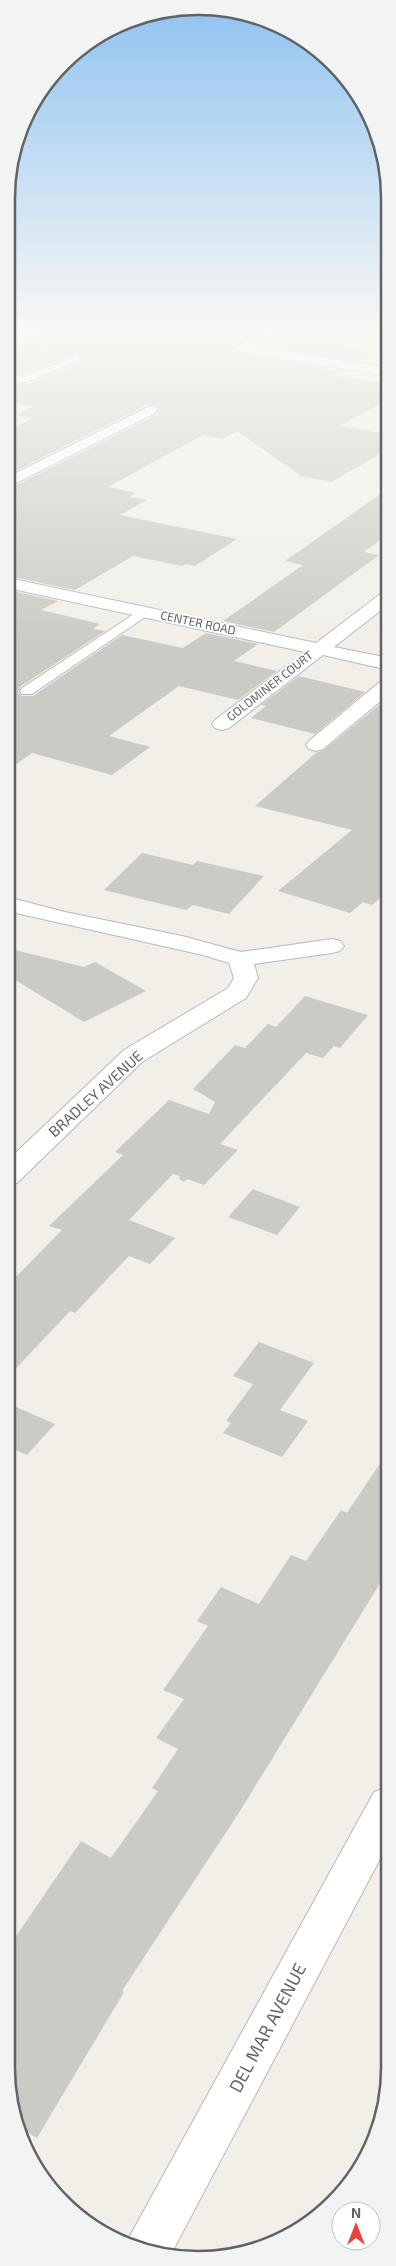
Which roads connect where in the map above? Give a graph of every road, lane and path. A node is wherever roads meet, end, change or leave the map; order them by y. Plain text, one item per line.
1 (102, 435) edge
2 (15, 479) edge
3 (16, 584) edge
4 (381, 602) edge
5 (143, 612) junction
6 (319, 648) junction
7 (381, 662) edge
8 (27, 691) dead end
9 (381, 691) edge
10 (222, 724) dead end
11 (316, 745) dead end
12 (15, 906) edge
13 (332, 946) dead end
14 (240, 959) junction
15 (15, 1169) edge
16 (381, 1818) edge
17 (150, 2245) edge

1 - 2 street
3 - 5 street, CENTER ROAD
4 - 6 street, GOLDMINER COURT
5 - 6 street, CENTER ROAD
5 - 8 lane
6 - 7 street, CENTER ROAD
6 - 10 street, GOLDMINER COURT
9 - 11 street
12 - 14 street
13 - 14 street
14 - 15 street, BRADLEY AVENUE
16 - 17 street, DEL MAR AVENUE

